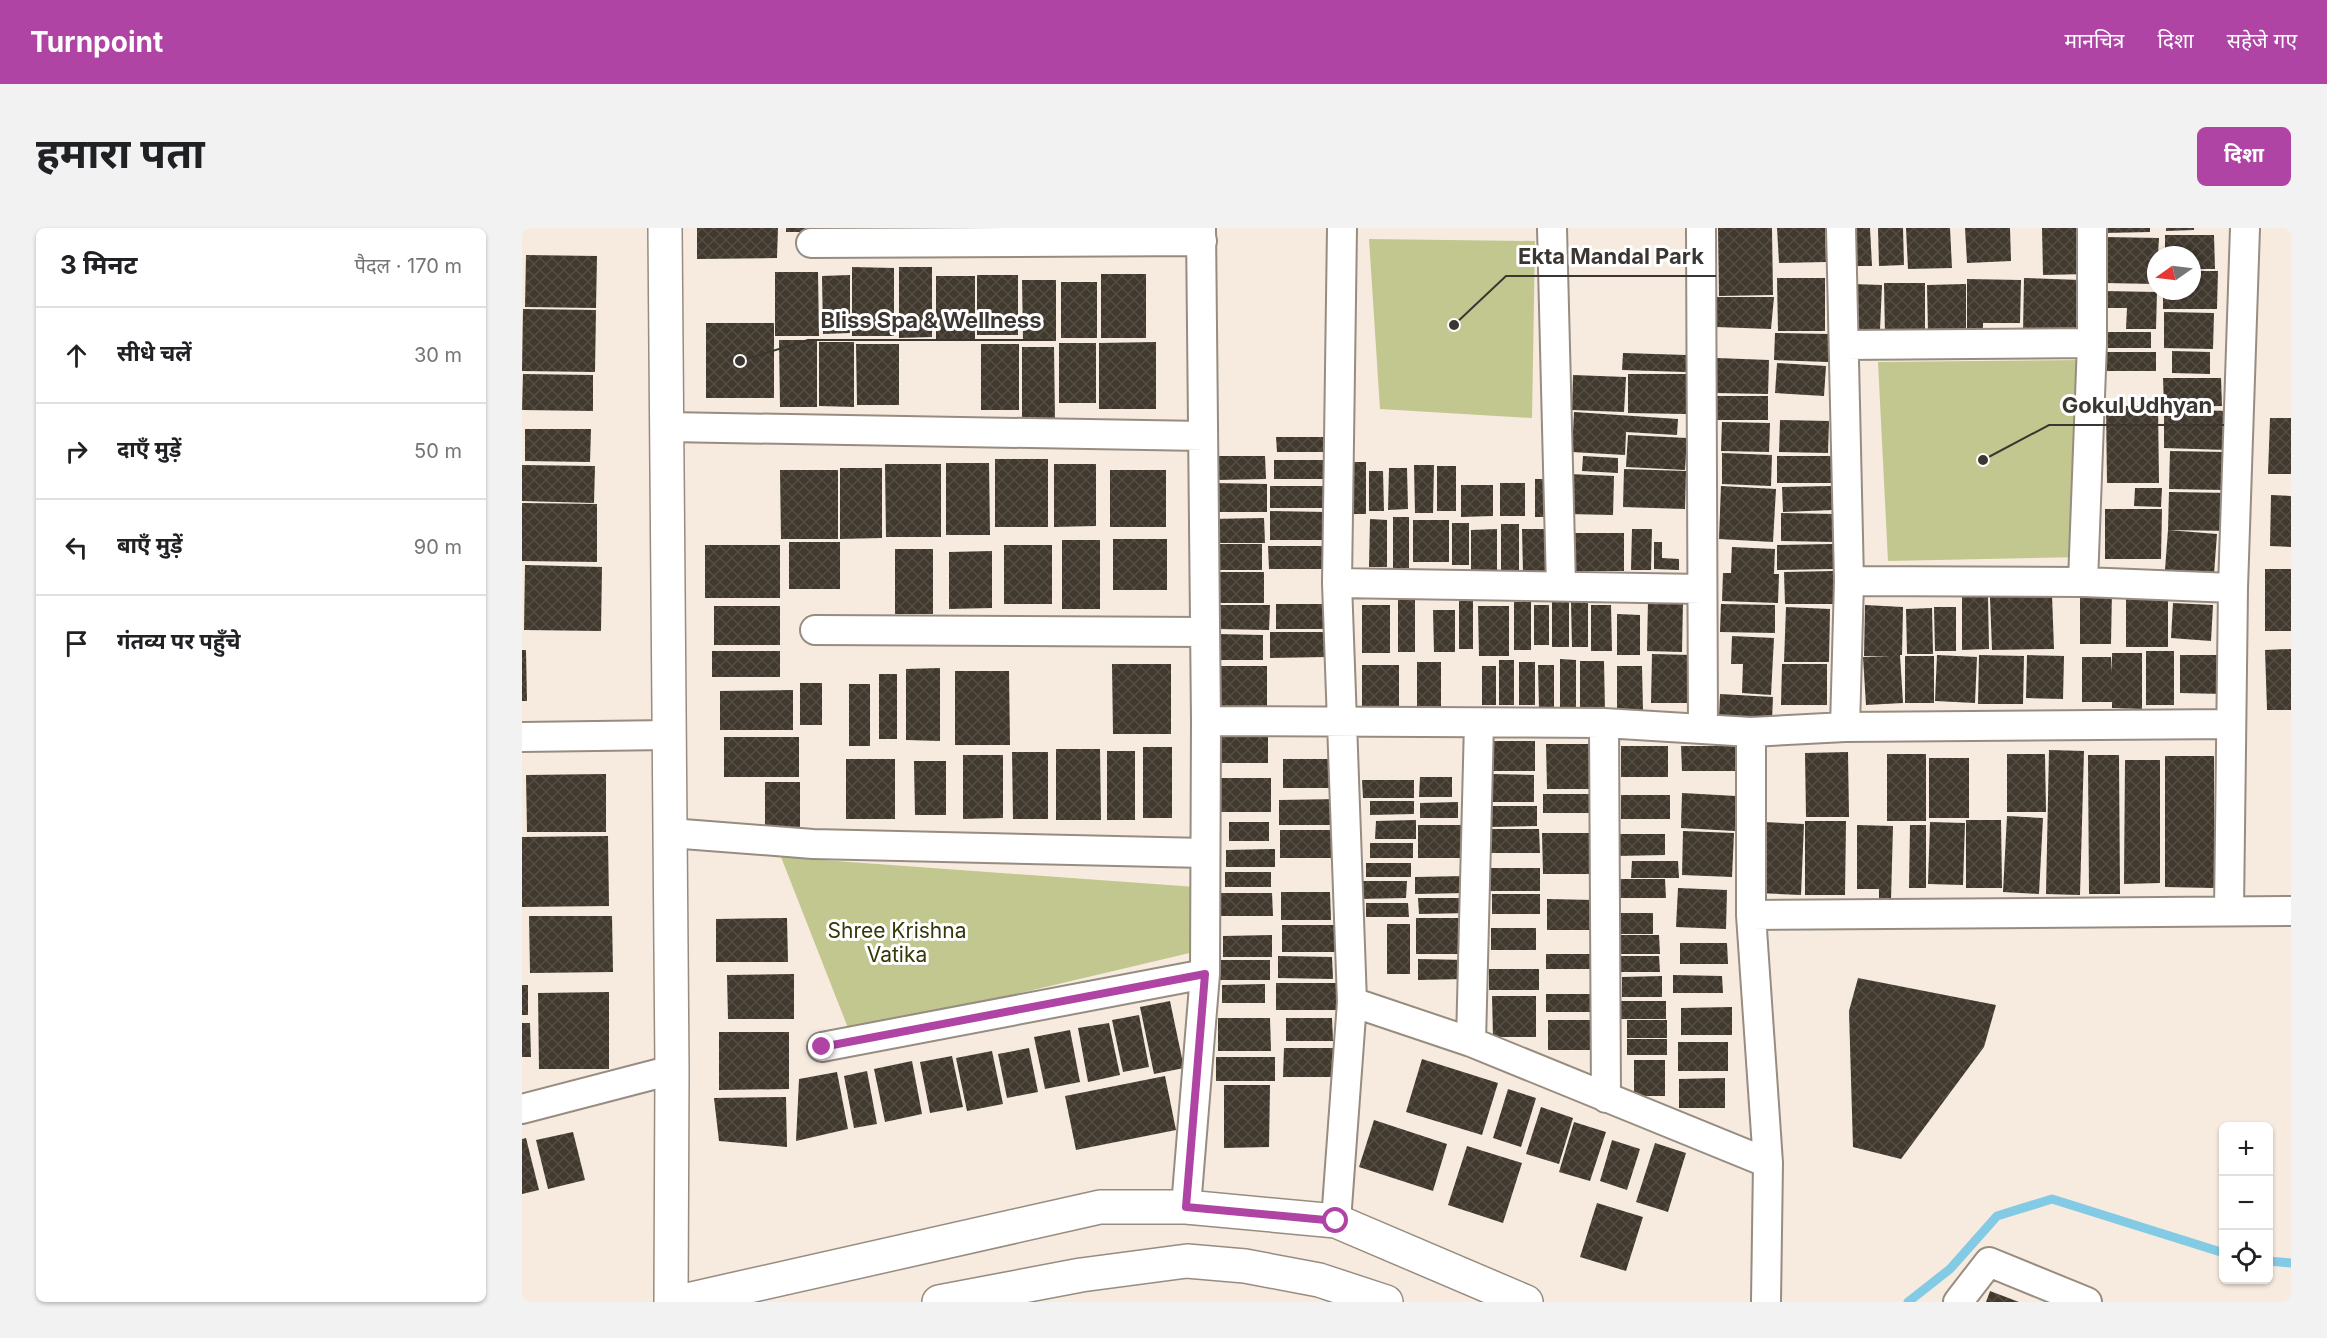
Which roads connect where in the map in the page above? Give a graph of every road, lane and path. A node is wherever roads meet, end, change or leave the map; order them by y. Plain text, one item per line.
1 (665, 228) edge
2 (1342, 228) edge
3 (1552, 228) edge
4 (1701, 228) edge
5 (1841, 228) edge
6 (2092, 228) edge
7 (2245, 228) edge
8 (1202, 234) edge
9 (811, 243) dead end
10 (2092, 343) junction
11 (1844, 345) junction
12 (667, 428) junction
13 (1203, 436) junction
14 (1849, 581) junction
15 (2083, 582) junction
16 (1337, 583) junction
17 (1561, 585) junction
18 (2233, 588) junction
19 (1702, 589) junction
20 (815, 630) dead end
21 (1205, 632) junction
22 (1206, 721) junction
23 (1342, 721) junction
24 (1479, 723) junction
25 (1604, 723) junction
26 (2231, 724) junction
27 (1845, 727) junction
28 (1703, 728) junction
29 (1751, 732) junction
30 (669, 735) junction
31 (522, 737) edge
32 (670, 833) junction
33 (1205, 853) junction
34 (2229, 910) junction
35 (2291, 911) edge
36 (1751, 915) junction
37 (1205, 974) junction
38 (1352, 1002) junction
39 (1472, 1042) junction
40 (822, 1047) dead end
41 (672, 1070) junction
42 (1606, 1098) junction
43 (522, 1109) edge
44 (1767, 1163) junction
45 (1186, 1207) junction
46 (1336, 1221) junction
47 (671, 1302) edge
48 (678, 1302) edge
49 (939, 1302) edge
50 (1386, 1302) edge
51 (1526, 1302) edge
52 (1766, 1302) edge
53 (1958, 1302) edge
54 (2087, 1302) edge

1 - 12 main road
2 - 16 street
3 - 17 street
4 - 19 street
5 - 11 street
6 - 10 street
7 - 18 street
8 - 9 street
8 - 13 street
10 - 11 street
10 - 15 street
11 - 14 street
12 - 13 street
12 - 30 main road
13 - 21 street
14 - 15 street
14 - 27 street
15 - 18 street
16 - 17 street
16 - 23 street
17 - 19 street
18 - 26 street
19 - 28 street
20 - 21 street
21 - 22 street
22 - 23 street
22 - 33 street
23 - 24 street
23 - 38 street
24 - 25 street
24 - 39 street
25 - 28 street
25 - 42 street
26 - 27 street
26 - 34 street
27 - 29 street
28 - 29 street
29 - 36 street
30 - 31 street
30 - 32 main road
32 - 33 street
32 - 41 main road
33 - 37 street
34 - 35 street
34 - 36 street
36 - 44 street
37 - 40 street
37 - 45 street
38 - 39 street
38 - 46 street
39 - 42 street
41 - 43 street
41 - 47 main road
42 - 44 street
44 - 52 street
45 - 46 main road
45 - 48 main road
46 - 51 main road
49 - 50 main road
53 - 54 street

